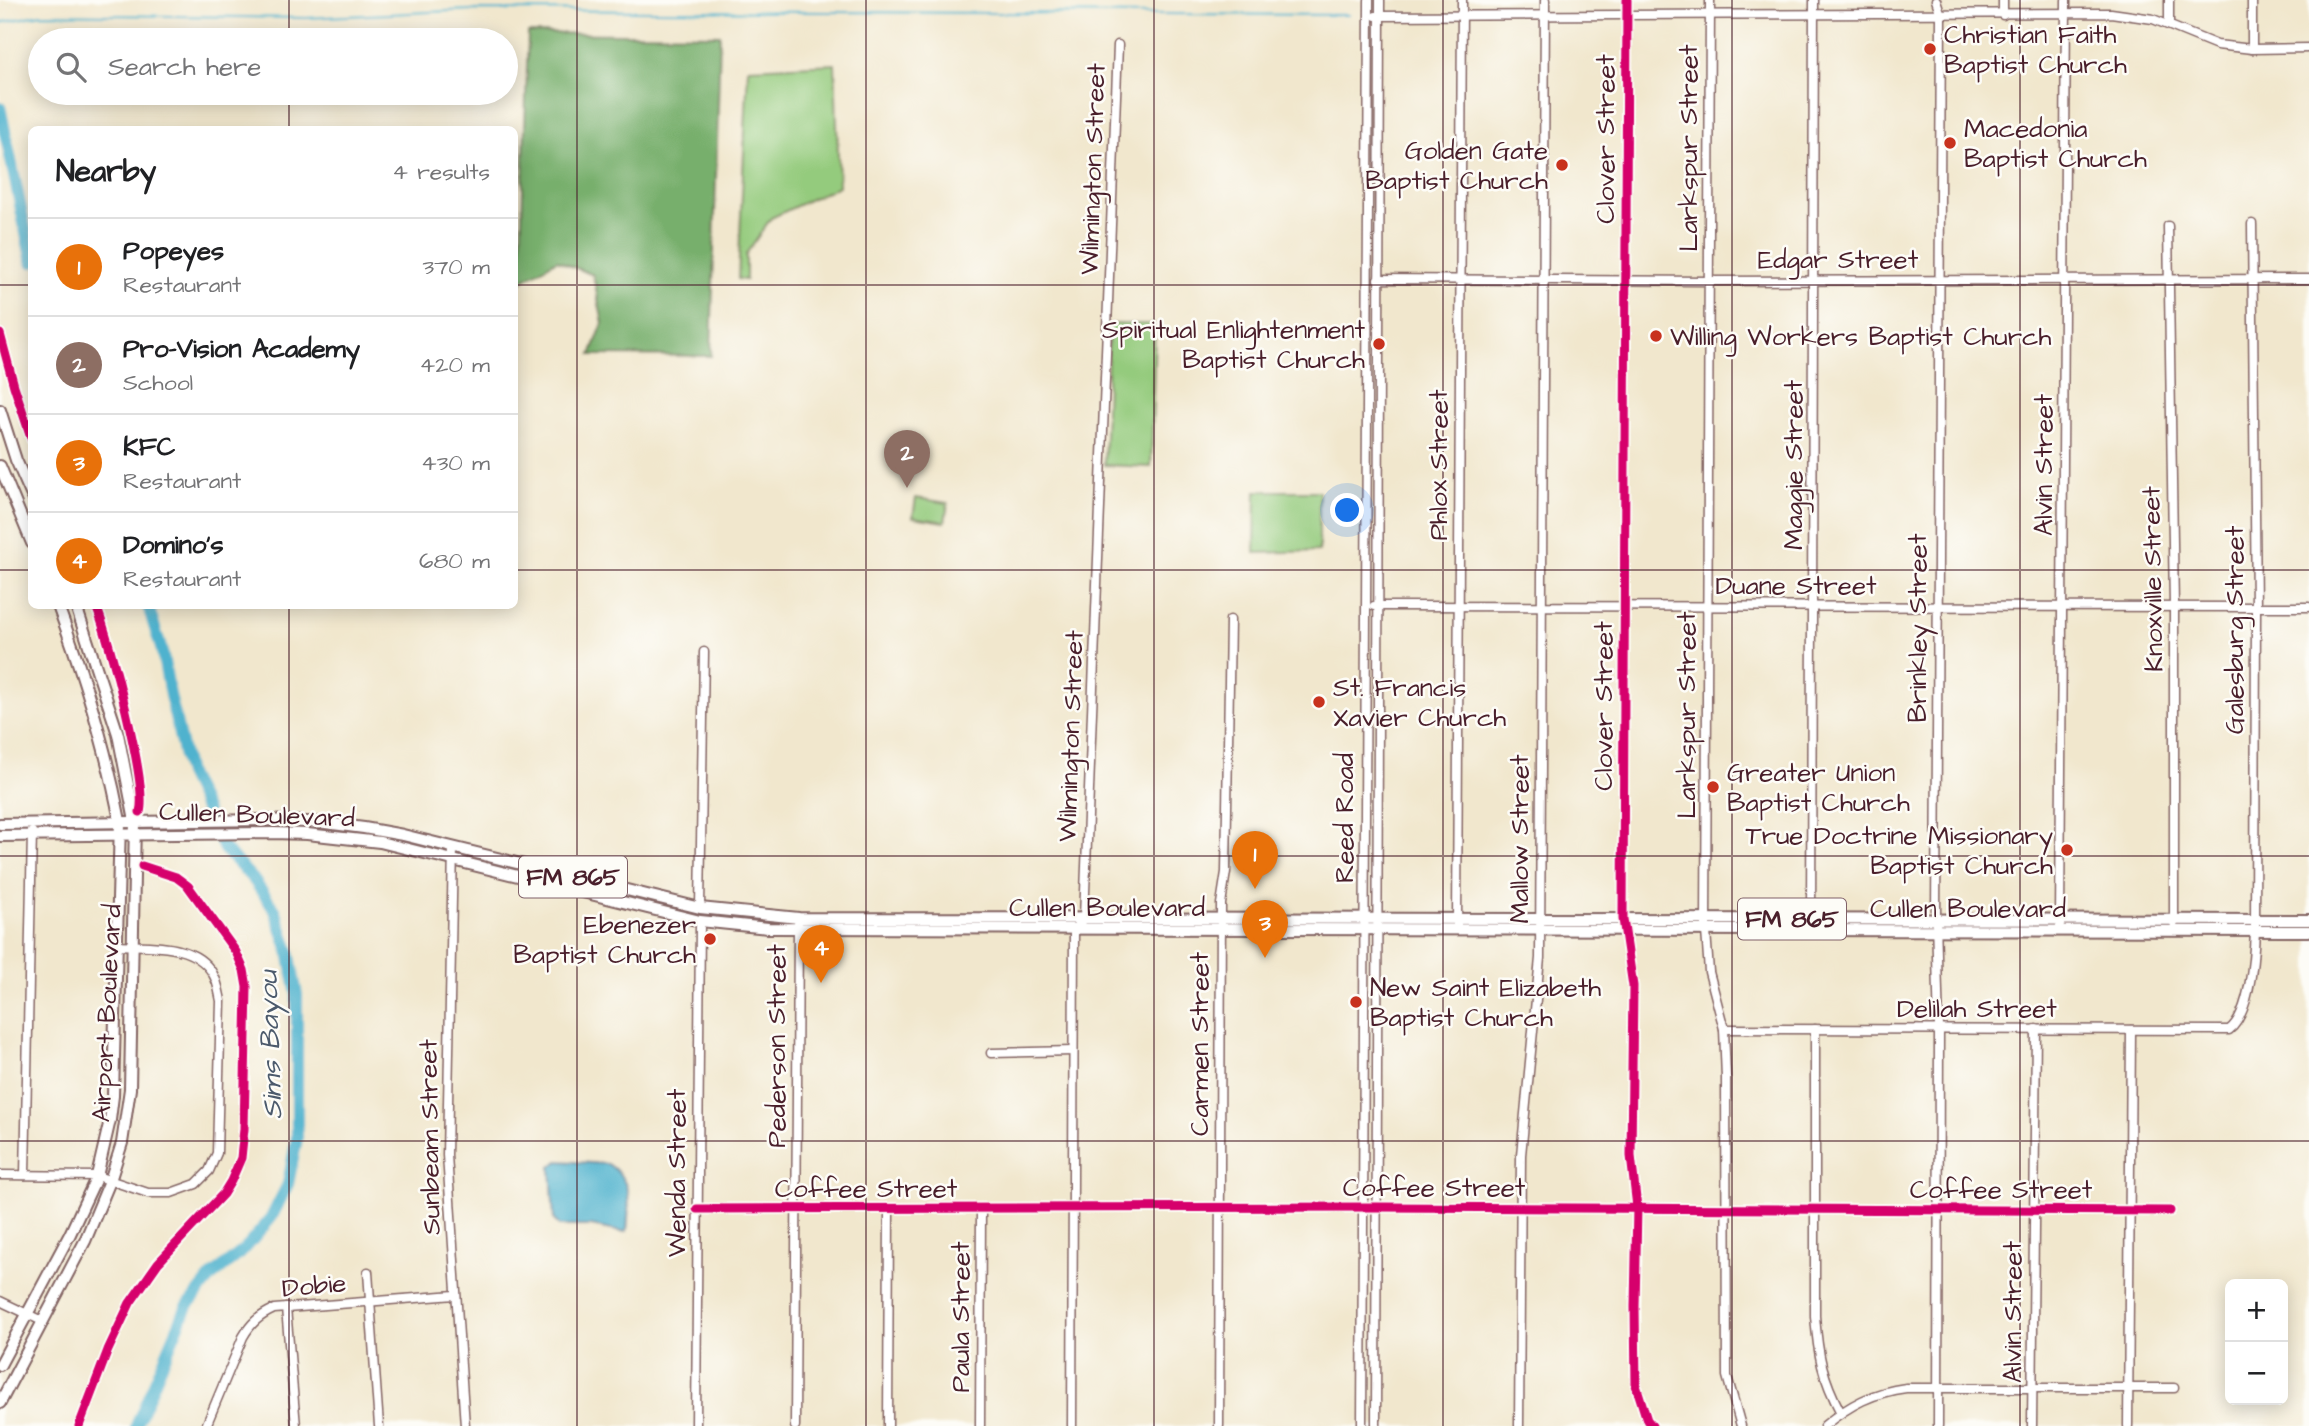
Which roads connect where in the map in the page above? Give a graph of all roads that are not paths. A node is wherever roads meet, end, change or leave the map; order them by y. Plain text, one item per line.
1 (1369, 0) edge
2 (1380, 0) edge
3 (1462, 0) edge
4 (1545, 0) edge
5 (1627, 0) edge
6 (1710, 0) edge
7 (1814, 0) edge
8 (1936, 0) edge
9 (2003, 0) edge
10 (2066, 0) edge
11 (2169, 0) edge
12 (2252, 0) edge
13 (2064, 14) junction
14 (1544, 15) junction
15 (1941, 15) junction
16 (2003, 15) junction
17 (1369, 16) junction
18 (1380, 16) junction
19 (1462, 16) junction
20 (1627, 16) junction
21 (1710, 16) junction
22 (1814, 16) junction
23 (2169, 25) junction
24 (1118, 45) dead end
25 (2252, 48) junction
26 (2309, 48) edge
27 (1369, 92) junction
28 (1379, 92) junction
29 (1368, 188) junction
30 (1380, 188) junction
31 (2252, 224) dead end
32 (2168, 226) dead end
33 (1368, 279) junction
34 (1380, 279) junction
35 (1542, 279) junction
36 (1814, 279) junction
37 (1940, 279) junction
38 (2169, 279) junction
39 (2309, 279) edge
40 (1459, 280) junction
41 (1626, 280) junction
42 (2064, 280) junction
43 (2252, 280) junction
44 (1709, 281) junction
45 (1368, 359) junction
46 (1380, 359) junction
47 (0, 410) edge
48 (1367, 436) junction
49 (1380, 437) junction
50 (0, 466) edge
51 (28, 487) edge
52 (1367, 514) junction
53 (1379, 514) junction
54 (28, 534) edge
55 (1625, 605) junction
56 (1379, 606) junction
57 (1458, 606) junction
58 (1541, 606) junction
59 (1707, 606) junction
60 (1814, 606) junction
61 (1938, 606) junction
62 (1366, 607) junction
63 (2063, 607) junction
64 (2174, 607) junction
65 (2309, 607) edge
66 (2256, 608) junction
67 (59, 609) edge
68 (77, 609) edge
69 (1230, 620) dead end
70 (704, 652) dead end
71 (108, 699) junction
72 (92, 705) junction
73 (1366, 706) junction
74 (1378, 706) junction
75 (1366, 806) junction
76 (1377, 806) junction
77 (120, 821) junction
78 (135, 821) junction
79 (0, 824) edge
80 (287, 828) junction
81 (32, 829) junction
82 (120, 834) junction
83 (135, 835) junction
84 (0, 836) edge
85 (453, 853) junction
86 (528, 872) junction
87 (638, 893) junction
88 (596, 895) junction
89 (700, 908) junction
90 (882, 918) junction
91 (1084, 918) junction
92 (1221, 918) junction
93 (1539, 918) junction
94 (2309, 920) edge
95 (700, 921) junction
96 (798, 924) junction
97 (973, 924) junction
98 (1365, 924) junction
99 (1377, 924) junction
100 (1457, 925) junction
101 (1623, 925) junction
102 (1706, 925) junction
103 (1811, 925) junction
104 (1936, 925) junction
105 (2060, 925) junction
106 (2174, 925) junction
107 (2255, 925) junction
108 (889, 929) junction
109 (1074, 930) junction
110 (1221, 931) junction
111 (1540, 931) junction
112 (2309, 931) edge
113 (118, 945) junction
114 (134, 946) junction
115 (1724, 1029) junction
116 (1815, 1029) junction
117 (1939, 1029) junction
118 (2036, 1030) junction
119 (2131, 1030) junction
120 (2229, 1030) joint
121 (1365, 1042) junction
122 (1376, 1043) junction
123 (1073, 1051) junction
124 (991, 1053) dead end
125 (115, 1056) junction
126 (132, 1057) junction
127 (0, 1175) edge
128 (25, 1175) junction
129 (97, 1176) junction
130 (110, 1181) junction
131 (1220, 1207) junction
132 (1364, 1207) junction
133 (1376, 1207) junction
134 (981, 1208) junction
135 (1073, 1208) junction
136 (1519, 1208) junction
137 (1637, 1208) junction
138 (697, 1209) junction
139 (797, 1209) junction
140 (888, 1209) junction
141 (1726, 1209) junction
142 (1815, 1209) junction
143 (1939, 1210) junction
144 (2034, 1210) junction
145 (2129, 1211) junction
146 (2170, 1211) dead end
147 (368, 1272) dead end
148 (454, 1295) junction
149 (0, 1301) edge
150 (369, 1301) junction
151 (286, 1308) junction
152 (28, 1314) junction
153 (42, 1321) junction
154 (1363, 1354) junction
155 (1376, 1354) junction
156 (0, 1366) edge
157 (1938, 1388) junction
158 (2128, 1388) junction
159 (2174, 1388) dead end
160 (2033, 1389) junction
161 (0, 1403) edge
162 (1840, 1413) junction
163 (209, 1425) edge
164 (296, 1426) edge
165 (379, 1426) edge
166 (465, 1426) edge
167 (696, 1426) edge
168 (795, 1426) edge
169 (888, 1426) edge
170 (980, 1426) edge
171 (1072, 1426) edge
172 (1219, 1426) edge
173 (1362, 1426) edge
174 (1376, 1426) edge
175 (1518, 1426) edge
176 (1652, 1426) edge
177 (1741, 1426) edge
178 (1824, 1426) edge
179 (1938, 1426) edge
180 (2032, 1426) edge
181 (2128, 1426) edge

1 - 17 street, Reed Road
2 - 18 street, Reed Road
3 - 19 street, Phlox Street
4 - 14 street, Mallow Street
5 - 20 street, Clover Street
6 - 21 street, Larkspur Street
7 - 22 street, Maggie Street
8 - 15 street, Brinkley Street
9 - 16 street
10 - 13 street, Alvin Street
11 - 23 street
12 - 25 street
13 - 16 street
13 - 23 street
13 - 42 street, Alvin Street
14 - 19 street
14 - 20 street
14 - 35 street, Mallow Street
15 - 16 street
15 - 22 street
15 - 37 street, Brinkley Street
17 - 18 street
17 - 27 street, Reed Road
18 - 19 street
18 - 28 street, Reed Road
19 - 40 street, Phlox Street
20 - 21 street
20 - 41 street, Clover Street
21 - 22 street
21 - 44 street, Larkspur Street
22 - 36 street, Maggie Street
23 - 25 street
24 - 91 street, Wilmington Street
25 - 26 street
27 - 28 street
27 - 29 street, Reed Road
28 - 30 street, Reed Road
29 - 30 street
29 - 33 street, Reed Road
30 - 34 street, Reed Road
31 - 43 street, Galesburg Street
32 - 38 street, Knoxville Street
33 - 34 street, Edgar Street
33 - 45 street, Reed Road
34 - 40 street, Edgar Street
34 - 46 street, Reed Road
35 - 40 street, Edgar Street
35 - 41 street, Edgar Street
35 - 58 street, Mallow Street
36 - 37 street, Edgar Street
36 - 44 street, Edgar Street
36 - 60 street, Maggie Street
37 - 42 street, Edgar Street
37 - 61 street, Brinkley Street
38 - 42 street, Edgar Street
38 - 43 street, Edgar Street
38 - 64 street, Knoxville Street
39 - 43 street, Edgar Street
40 - 57 street, Phlox Street
41 - 44 street, Edgar Street
41 - 55 street, Clover Street
42 - 63 street, Alvin Street
43 - 66 street, Galesburg Street
44 - 59 street, Larkspur Street
45 - 46 street
45 - 48 street, Reed Road
46 - 49 street, Reed Road
47 - 51 main road
48 - 49 street
48 - 52 street, Reed Road
49 - 53 street, Reed Road
50 - 54 main road
52 - 53 street
52 - 62 street, Reed Road
53 - 56 street, Reed Road
55 - 58 street, Duane Street
55 - 59 street, Duane Street
55 - 101 street, Clover Street
56 - 57 street, Duane Street
56 - 62 street, Duane Street
56 - 74 street, Reed Road
57 - 58 street, Duane Street
57 - 100 street, Phlox Street
58 - 93 street, Mallow Street
59 - 60 street, Duane Street
59 - 102 street, Larkspur Street
60 - 61 street, Duane Street
60 - 103 street, Maggie Street
61 - 63 street, Duane Street
61 - 104 street, Brinkley Street
62 - 73 street, Reed Road
63 - 64 street, Duane Street
63 - 105 street, Alvin Street
64 - 66 street, Duane Street
64 - 106 street, Knoxville Street
65 - 66 street, Duane Street
66 - 107 street, Galesburg Street
67 - 72 main road, Airport Boulevard
68 - 71 main road, Airport Boulevard
69 - 92 street, Carmen Street
70 - 89 street
71 - 72 main road
71 - 78 main road, Airport Boulevard
72 - 77 main road, Airport Boulevard
73 - 74 street
73 - 75 street, Reed Road
74 - 76 street, Reed Road
75 - 76 street
75 - 98 street, Reed Road
76 - 99 street, Reed Road
77 - 78 main road, Cullen Boulevard / FM 865
77 - 81 main road, Cullen Boulevard / FM 865
77 - 82 main road, Airport Boulevard
78 - 80 main road, Cullen Boulevard / FM 865
78 - 83 main road, Airport Boulevard
79 - 81 main road, Cullen Boulevard / FM 865
80 - 83 main road, Cullen Boulevard / FM 865
80 - 85 main road, Cullen Boulevard / FM 865
81 - 82 main road, Cullen Boulevard / FM 865
81 - 84 main road, Cullen Boulevard / FM 865
81 - 128 street
82 - 83 main road, Cullen Boulevard / FM 865
82 - 113 main road, Airport Boulevard
83 - 114 main road, Airport Boulevard
85 - 86 main road, Cullen Boulevard / FM 865
85 - 148 street, Sunbeam Street
86 - 87 main road, Cullen Boulevard / FM 865
86 - 88 main road, Cullen Boulevard / FM 865
87 - 88 main road
87 - 89 main road, Cullen Boulevard / FM 865
88 - 95 main road, Cullen Boulevard / FM 865
89 - 96 main road, Cullen Boulevard / FM 865
90 - 96 main road, Cullen Boulevard / FM 865
90 - 97 main road, Cullen Boulevard / FM 865
90 - 108 main road
91 - 92 main road, Cullen Boulevard / FM 865
91 - 97 main road, Cullen Boulevard / FM 865
91 - 109 street
92 - 98 main road, Cullen Boulevard / FM 865
92 - 110 street, Carmen Street
93 - 100 main road, Cullen Boulevard / FM 865
93 - 101 main road, Cullen Boulevard / FM 865
93 - 111 street, Mallow Street
94 - 107 main road, Cullen Boulevard / FM 865
95 - 96 main road, Cullen Boulevard / FM 865
95 - 138 street, Wenda Street
96 - 108 main road, Cullen Boulevard / FM 865
96 - 139 street, Pederson Street
97 - 108 main road, Cullen Boulevard / FM 865
97 - 109 main road, Cullen Boulevard / FM 865
98 - 99 main road, Cullen Boulevard / FM 865
98 - 110 main road, Cullen Boulevard / FM 865
98 - 121 street, Reed Road
99 - 100 main road, Cullen Boulevard / FM 865
99 - 122 street, Reed Road
100 - 111 main road, Cullen Boulevard / FM 865
101 - 102 main road, Cullen Boulevard / FM 865
101 - 111 main road, Cullen Boulevard / FM 865
101 - 137 street, Clover Street
102 - 103 main road, Cullen Boulevard / FM 865
102 - 115 street, Larkspur Street
103 - 104 main road, Cullen Boulevard / FM 865
104 - 105 main road, Cullen Boulevard / FM 865
104 - 117 street, Brinkley Street
105 - 106 main road, Cullen Boulevard / FM 865
106 - 107 main road, Cullen Boulevard / FM 865
107 - 112 main road, Cullen Boulevard / FM 865
107 - 120 street, Galesburg Street
109 - 110 main road, Cullen Boulevard / FM 865
109 - 123 street
110 - 131 street, Carmen Street
111 - 136 street, Mallow Street
113 - 114 street
113 - 125 main road, Airport Boulevard
114 - 126 main road, Airport Boulevard
114 - 130 street
115 - 116 street, Delilah Street
115 - 141 street, Larkspur Street
116 - 117 street, Delilah Street
116 - 142 street
117 - 118 street, Delilah Street
117 - 143 street, Brinkley Street
118 - 119 street, Delilah Street
118 - 144 street, Alvin Street
119 - 120 street, Delilah Street
119 - 145 street
121 - 122 street
121 - 132 street, Reed Road
122 - 133 street, Reed Road
123 - 124 street
123 - 135 street
125 - 126 main road
125 - 129 main road, Airport Boulevard
126 - 130 main road, Airport Boulevard
127 - 128 street
128 - 129 street
129 - 130 street
129 - 152 main road, Airport Boulevard
130 - 153 main road, Airport Boulevard
131 - 132 street, Coffee Street
131 - 135 street, Coffee Street
131 - 172 street, Carmen Street
132 - 133 street, Coffee Street
132 - 154 street, Reed Road
133 - 136 street, Coffee Street
133 - 155 street, Reed Road
134 - 135 street, Coffee Street
134 - 140 street, Coffee Street
134 - 170 street, Paula Street
135 - 171 street
136 - 137 street, Coffee Street
136 - 175 street, Mallow Street
137 - 141 street, Coffee Street
137 - 176 street, Clover Street
138 - 139 street, Coffee Street
138 - 167 street, Wenda Street
139 - 140 street, Coffee Street
139 - 168 street, Pederson Street
140 - 169 street
141 - 142 street, Coffee Street
141 - 177 street, Larkspur Street
142 - 143 street, Coffee Street
142 - 162 street
143 - 144 street, Coffee Street
143 - 157 street, Brinkley Street
144 - 145 street, Coffee Street
144 - 160 street, Alvin Street
145 - 146 street, Coffee Street
145 - 158 street
147 - 150 street
148 - 150 street, Dobie
148 - 166 street, Sunbeam Street
149 - 152 street
150 - 151 street, Dobie
150 - 165 street
151 - 163 street, Dobie
151 - 164 street
152 - 153 street
152 - 156 main road, Airport Boulevard
153 - 161 main road, Airport Boulevard
154 - 155 street
154 - 173 street, Reed Road
155 - 174 street, Reed Road
157 - 160 street
157 - 162 street
157 - 179 street, Brinkley Street
158 - 159 street
158 - 160 street
158 - 181 street
160 - 180 street, Alvin Street
162 - 178 street

